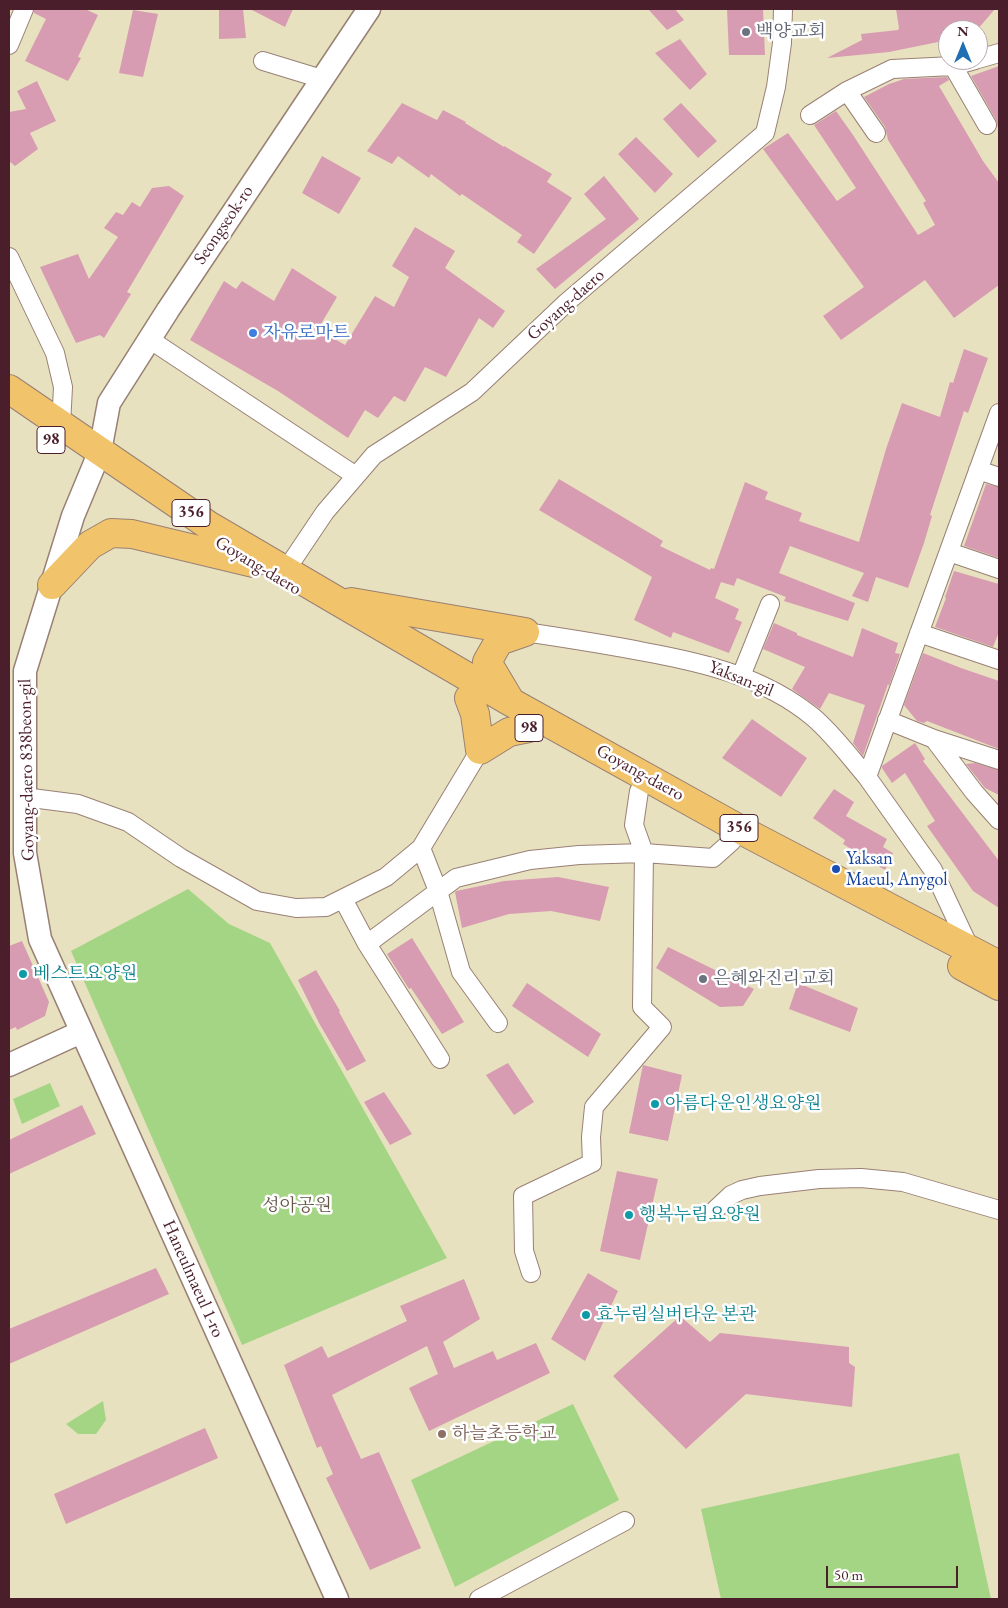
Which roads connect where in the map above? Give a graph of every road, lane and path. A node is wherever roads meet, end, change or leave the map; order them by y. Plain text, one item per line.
1 (24, 9) edge
2 (368, 9) edge
3 (783, 9) edge
4 (9, 44) edge
5 (264, 61) dead end
6 (938, 67) edge
7 (954, 70) edge
8 (322, 79) junction
9 (847, 91) junction
10 (810, 115) dead end
11 (987, 124) dead end
12 (876, 133) dead end
13 (9, 257) edge
14 (149, 339) junction
15 (9, 388) edge
16 (9, 412) edge
17 (999, 413) edge
18 (61, 425) junction
19 (96, 460) junction
20 (978, 470) junction
21 (356, 476) junction
22 (999, 477) edge
23 (949, 552) junction
24 (253, 563) junction
25 (999, 569) edge
26 (286, 570) junction
27 (52, 585) junction
28 (334, 599) junction
29 (770, 604) dead end
30 (525, 632) junction
31 (919, 633) junction
32 (999, 660) edge
33 (741, 676) junction
34 (469, 698) junction
35 (509, 701) junction
36 (887, 720) junction
37 (529, 728) junction
38 (934, 739) junction
39 (480, 750) junction
40 (999, 760) edge
41 (866, 777) junction
42 (639, 791) junction
43 (24, 797) junction
44 (999, 820) edge
45 (732, 840) junction
46 (421, 848) junction
47 (644, 853) junction
48 (438, 891) junction
49 (343, 900) junction
50 (367, 944) junction
51 (982, 963) edge
52 (999, 986) edge
53 (498, 1023) dead end
54 (81, 1032) junction
55 (440, 1059) dead end
56 (9, 1065) edge
57 (716, 1210) dead end
58 (999, 1210) edge
59 (531, 1272) dead end
60 (625, 1521) dead end
61 (338, 1599) edge
62 (479, 1599) edge

1 - 4 street
2 - 8 street, Seongseok-ro
3 - 21 street, Goyang-daero
5 - 8 street
6 - 9 street
7 - 11 street
8 - 14 street, Seongseok-ro
9 - 10 street
9 - 12 street
13 - 18 street
14 - 19 street, Seongseok-ro
14 - 21 street
15 - 18 main road, Goyang-daero / 356
16 - 19 main road, Goyang-daero / 98
17 - 20 street
18 - 19 main road, Goyang-daero / 356
19 - 24 main road, Goyang-daero / 98
19 - 26 main road, Goyang-daero / 356
19 - 27 street, Goyang-daero 838beon-gil
20 - 22 street
20 - 23 street
21 - 26 street, Goyang-daero
23 - 25 street
23 - 31 street
24 - 27 main road
24 - 34 main road, Goyang-daero / 98
26 - 28 main road, Goyang-daero / 356
27 - 43 street, Goyang-daero 838beon-gil
28 - 30 main road
28 - 35 main road, Goyang-daero / 356
29 - 33 street
30 - 33 street, Yaksan-gil
30 - 35 main road
31 - 32 street
31 - 36 street
33 - 41 street, Yaksan-gil
34 - 37 main road, Goyang-daero / 98
34 - 39 main road
35 - 51 main road, Goyang-daero / 356
36 - 38 street
36 - 41 street
37 - 39 main road
37 - 42 main road, Goyang-daero / 98
38 - 40 street
38 - 44 street
39 - 46 street
41 - 51 street, Yaksan-gil
42 - 45 main road, Goyang-daero / 98
42 - 47 street, Goyang-daero
43 - 49 street
43 - 54 street, Goyang-daero 838beon-gil
45 - 47 street
45 - 51 main road, Goyang-daero / 98
46 - 48 street
46 - 49 street
47 - 48 street
47 - 59 street, Goyang-daero
48 - 50 street
48 - 53 street
49 - 50 street
50 - 55 street
51 - 52 main road, Goyang-daero / 98
54 - 56 street
54 - 61 street, Haneulmaeul 1-ro
57 - 58 street
60 - 62 street

